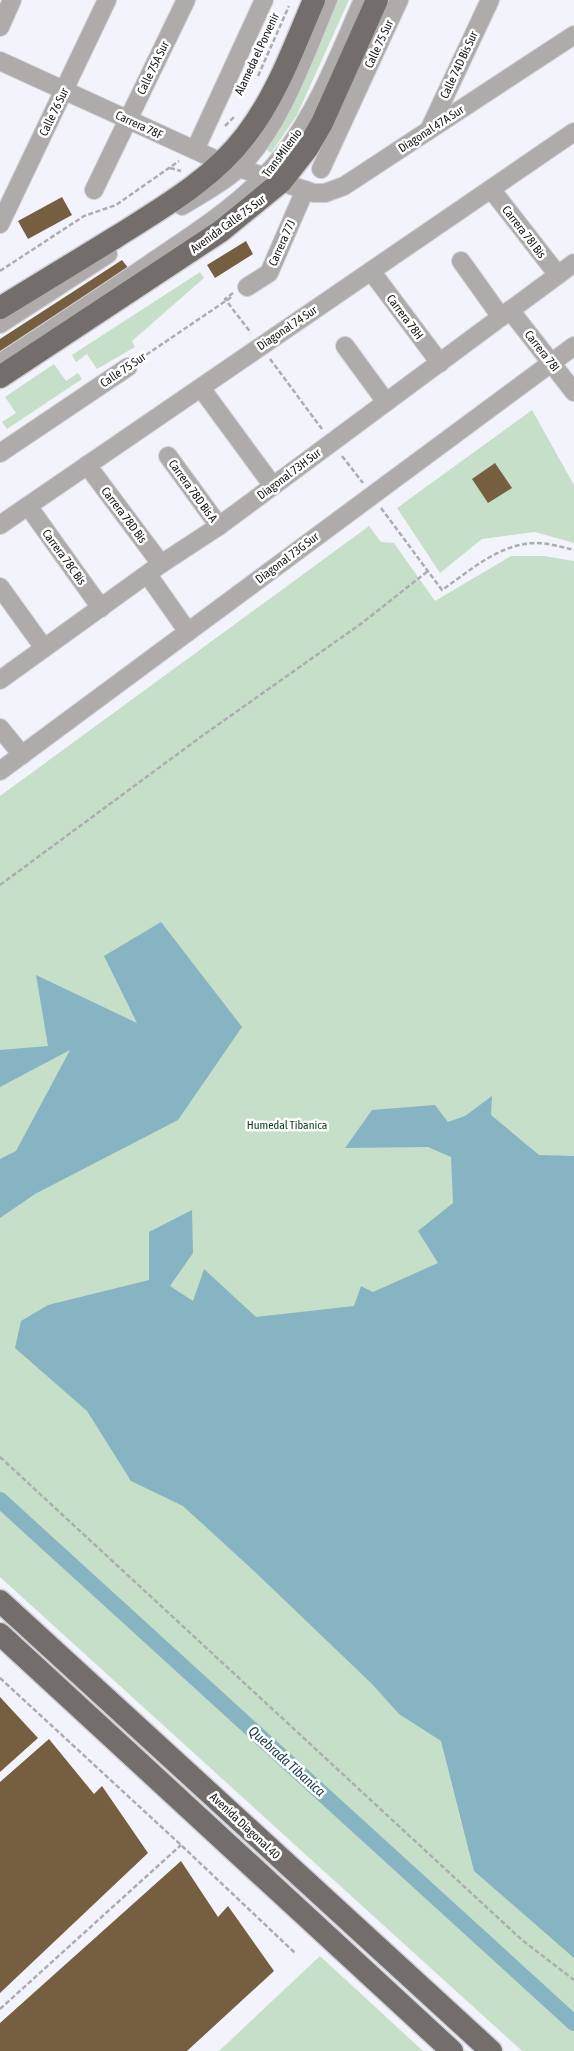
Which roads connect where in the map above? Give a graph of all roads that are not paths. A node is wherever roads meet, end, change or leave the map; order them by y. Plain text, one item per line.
1 (12, 0) edge
2 (107, 0) edge
3 (186, 0) edge
4 (264, 0) edge
5 (314, 0) edge
6 (328, 0) edge
7 (363, 0) edge
8 (376, 0) edge
9 (399, 0) edge
10 (490, 0) edge
11 (0, 27) edge
12 (574, 35) edge
13 (0, 61) edge
14 (64, 90) junction
15 (128, 120) junction
16 (429, 130) junction
17 (574, 132) edge
18 (195, 150) junction
19 (230, 165) junction
20 (321, 169) dead end
21 (273, 180) junction
22 (491, 189) junction
23 (94, 190) dead end
24 (305, 190) junction
25 (0, 224) edge
26 (461, 261) dead end
27 (574, 263) edge
28 (371, 271) junction
29 (558, 275) junction
30 (247, 287) road end
31 (0, 308) edge
32 (506, 314) junction
33 (0, 324) edge
34 (345, 346) dead end
35 (574, 346) edge
36 (440, 362) junction
37 (0, 363) edge
38 (551, 363) junction
39 (128, 367) road end
40 (0, 377) edge
41 (201, 388) junction
42 (574, 392) edge
43 (386, 402) junction
44 (0, 453) edge
45 (168, 456) dead end
46 (87, 465) junction
47 (273, 486) junction
48 (28, 506) junction
49 (0, 525) edge
50 (219, 526) junction
51 (154, 569) junction
52 (0, 587) edge
53 (100, 608) junction
54 (188, 632) junction
55 (44, 648) junction
56 (0, 680) edge
57 (0, 728) edge
58 (22, 755) junction
59 (0, 771) edge
60 (0, 1601) edge
61 (0, 1634) edge
62 (452, 2051) edge
63 (491, 2051) edge

1 - 11 street
2 - 14 street, Calle 76 Sur
3 - 15 street, Calle 75A Sur
4 - 18 street
5 - 19 main road
6 - 19 street, TransMilenio
7 - 21 street, TransMilenio
8 - 21 main road, Avenida Calle 75 Sur
9 - 20 street, Calle 75 Sur
10 - 16 street, Calle 74D Bis Sur
12 - 16 street, Diagonal 47A Sur
13 - 14 street, Carrera 78F
14 - 15 street, Carrera 78F
14 - 25 street, Calle 76 Sur
15 - 18 street, Carrera 78F
15 - 23 street, Calle 75A Sur
16 - 24 street, Diagonal 47A Sur
17 - 22 street, Diagonal 74 Sur
18 - 19 street, Carrera 78F
19 - 21 street, Carrera 78F
19 - 31 main road
19 - 33 street, TransMilenio
21 - 24 street, Diagonal 47A Sur
21 - 37 street, TransMilenio
21 - 40 main road, Avenida Calle 75 Sur
22 - 28 street, Diagonal 74 Sur
22 - 29 street, Carrera 78I Bis
24 - 30 street, Carrera 77J
26 - 32 street, Carrera 78I
27 - 29 street, Diagonal 73H Sur
28 - 36 street, Carrera 78H
28 - 41 street, Diagonal 74 Sur
29 - 32 street, Diagonal 73H Sur
32 - 36 street, Diagonal 73H Sur
32 - 38 street, Carrera 78I
34 - 43 street
35 - 38 street, Diagonal 73G Sur
36 - 43 street, Diagonal 73H Sur
38 - 42 street, Carrera 78I
38 - 54 street, Diagonal 73G Sur
39 - 44 street, Calle 75 Sur
41 - 46 street, Diagonal 74 Sur
41 - 47 street
43 - 47 street, Diagonal 73H Sur
45 - 50 street, Carrera 78D Bis A
46 - 48 street, Diagonal 74 Sur
46 - 51 street, Carrera 78D Bis
47 - 50 street, Diagonal 73H Sur
48 - 49 street, Diagonal 74 Sur
48 - 53 street, Carrera 78C Bis
50 - 51 street, Diagonal 73H Sur
51 - 53 street, Diagonal 73H Sur
51 - 54 street, Carrera 78D Bis
52 - 55 street
53 - 55 street, Diagonal 73H Sur
54 - 58 street, Diagonal 73G Sur
55 - 56 street, Diagonal 73H Sur
57 - 58 street
58 - 59 street, Diagonal 73G Sur
60 - 63 main road, Avenida Diagonal 40
61 - 62 main road, Avenida Diagonal 40

